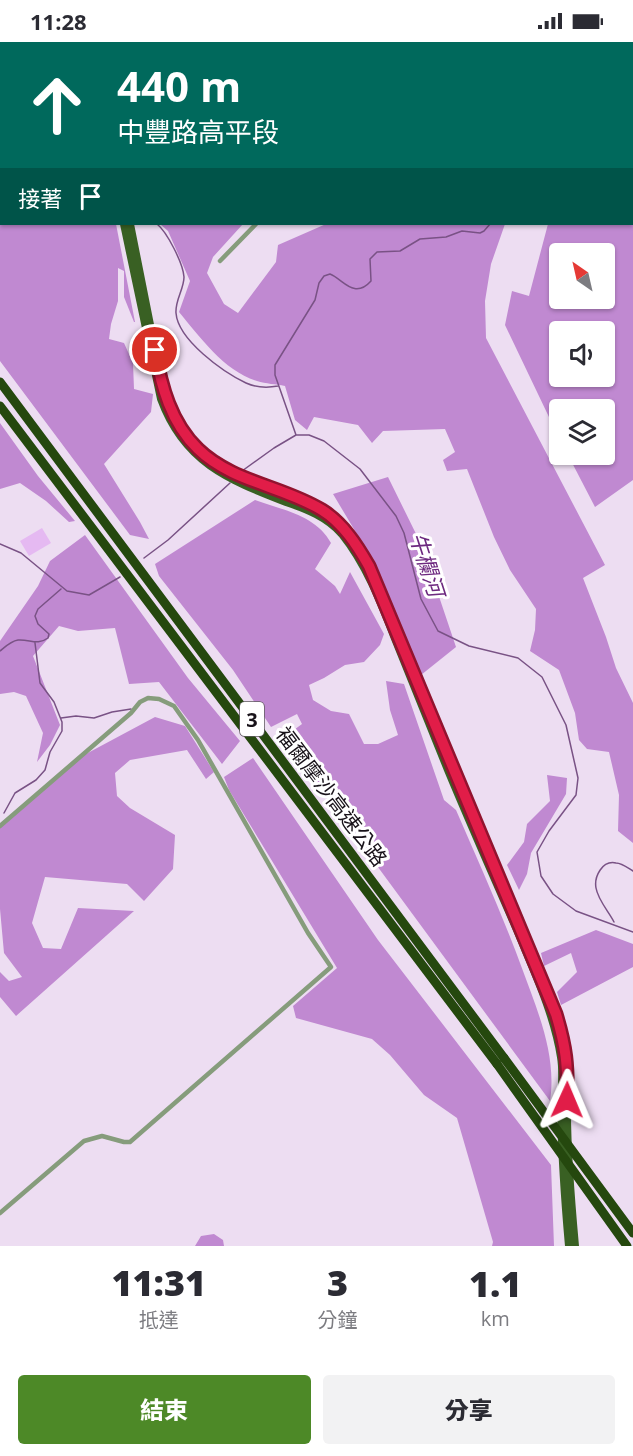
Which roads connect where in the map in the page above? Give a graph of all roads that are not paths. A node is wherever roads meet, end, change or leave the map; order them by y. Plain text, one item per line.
1 (124, 225) edge
2 (130, 225) edge
3 (255, 225) edge
4 (220, 261) dead end
5 (1, 382) edge
6 (0, 406) edge
7 (216, 467) junction
8 (0, 826) edge
9 (500, 1061) junction
10 (564, 1101) junction
11 (0, 1213) edge
12 (633, 1233) edge
13 (569, 1246) edge
14 (575, 1246) edge
15 (627, 1246) edge

1 - 7 main road
2 - 7 main road
3 - 4 street
5 - 9 highway, 福爾摩沙高速公路 / 3
6 - 9 highway, 福爾摩沙高速公路 / 3
7 - 10 main road
8 - 11 street
9 - 12 highway, 福爾摩沙高速公路 / 3, bridge
9 - 15 highway, 福爾摩沙高速公路 / 3, bridge
10 - 13 main road
10 - 14 main road

